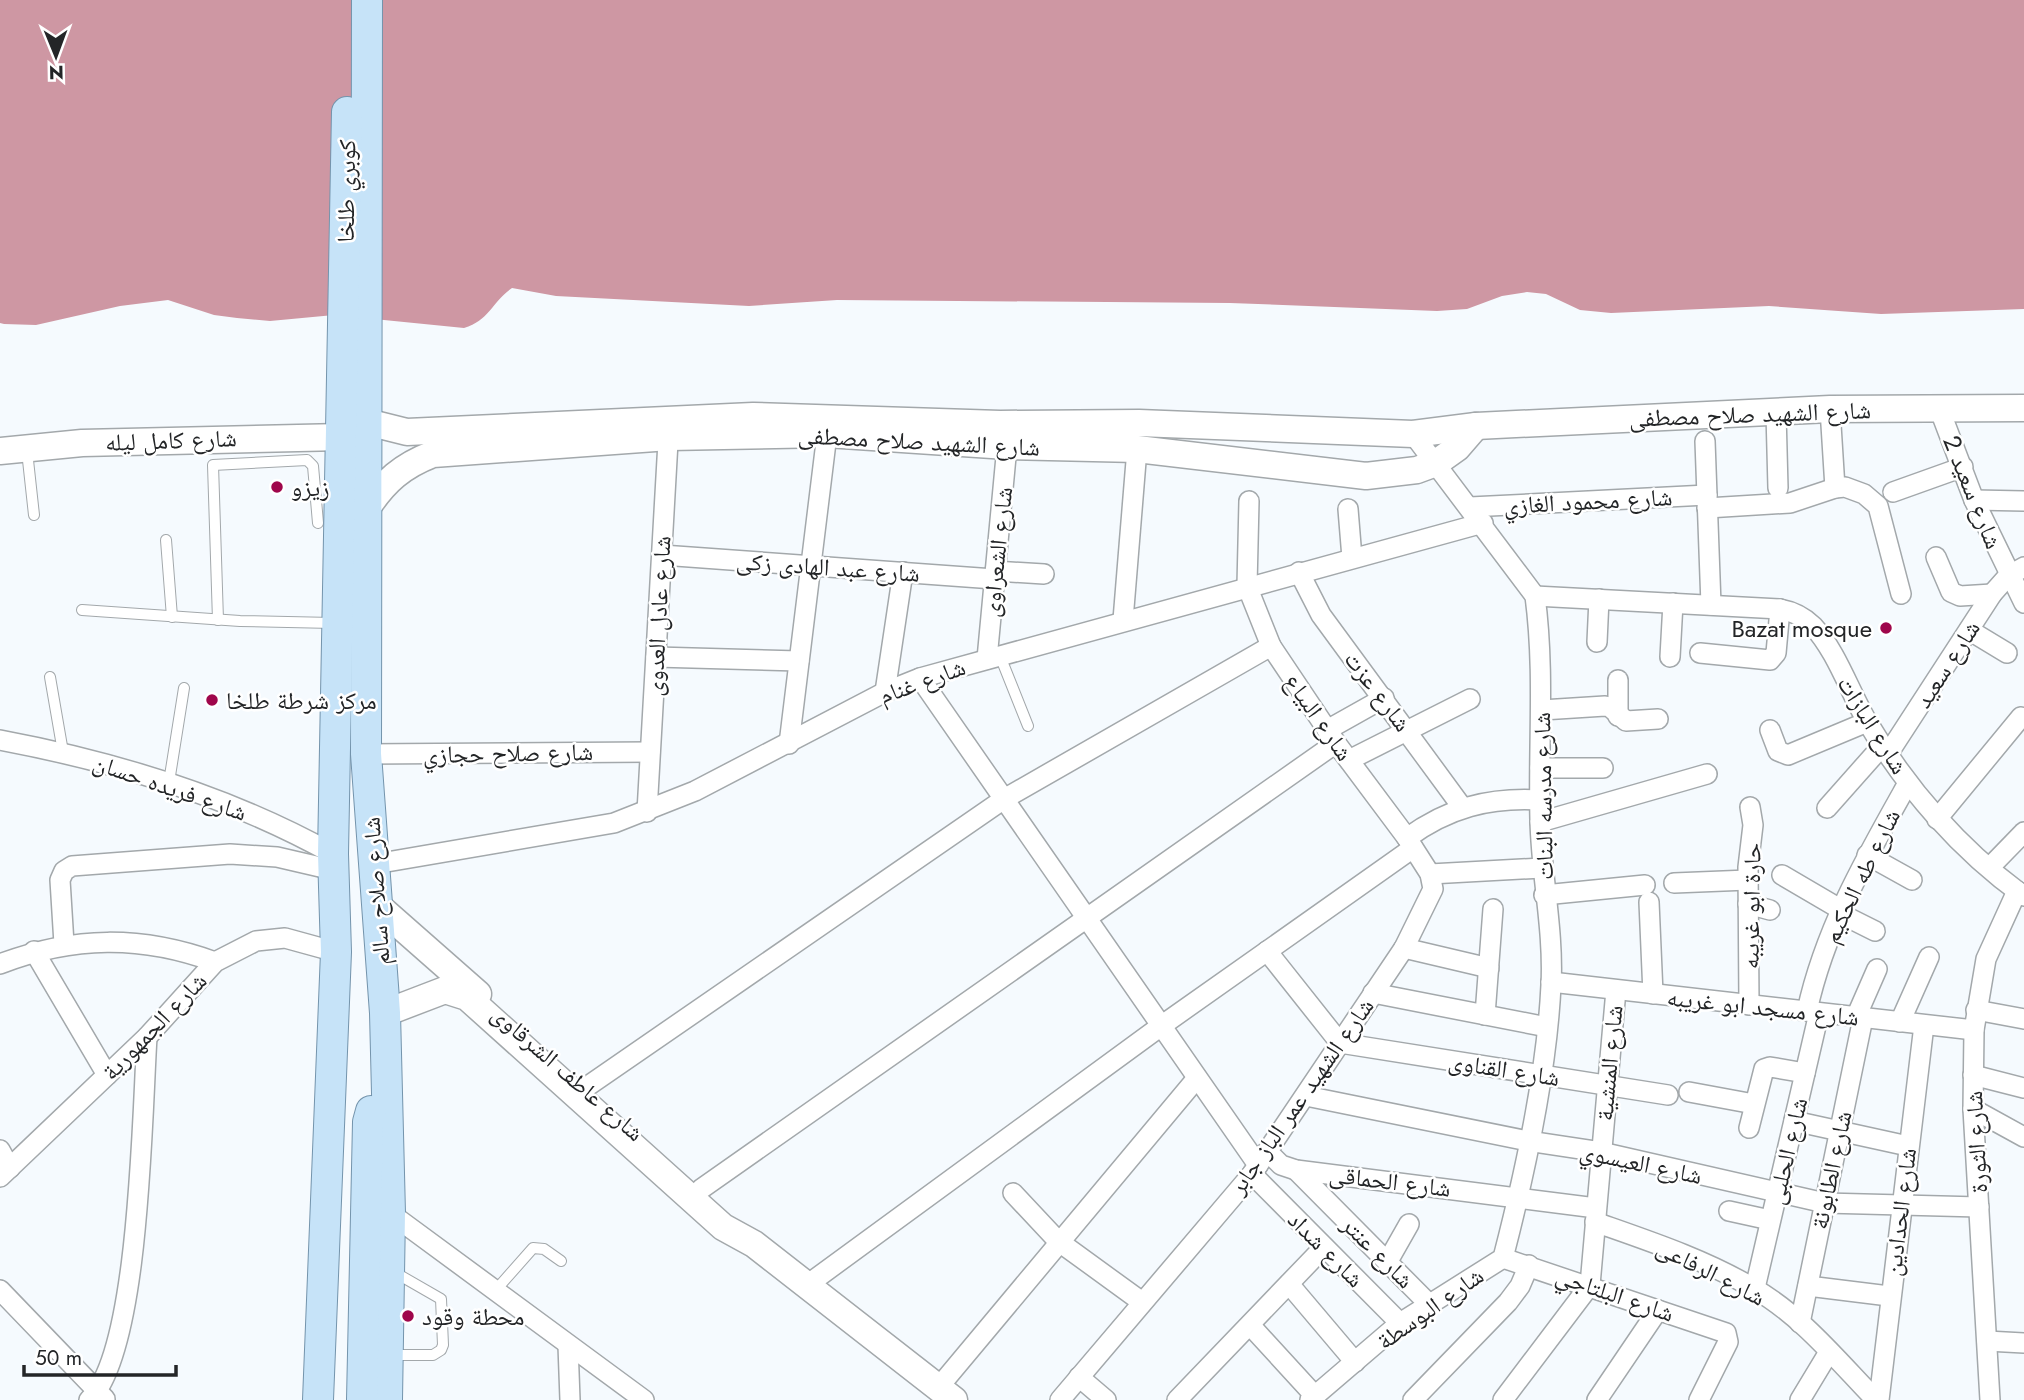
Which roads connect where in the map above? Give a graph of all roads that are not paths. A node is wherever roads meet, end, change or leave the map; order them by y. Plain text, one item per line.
1 (348, 0) edge
2 (368, 0) edge
3 (355, 382) junction
4 (1939, 408) junction
5 (2024, 408) edge
6 (1830, 409) junction
7 (1776, 413) junction
8 (1476, 426) junction
9 (669, 428) junction
10 (355, 430) junction
11 (827, 434) junction
12 (1413, 434) junction
13 (1705, 441) dead end
14 (1007, 446) junction
15 (26, 447) junction
16 (270, 449) junction
17 (1137, 449) junction
18 (0, 451) edge
19 (1436, 463) junction
20 (1962, 467) junction
21 (1778, 488) dead end
22 (1835, 488) junction
23 (1893, 492) dead end
24 (1974, 500) junction
25 (1249, 501) dead end
26 (1707, 501) junction
27 (2024, 501) edge
28 (1470, 507) junction
29 (367, 508) junction
30 (1348, 509) dead end
31 (34, 514) dead end
32 (318, 523) dead end
33 (1483, 523) junction
34 (166, 540) dead end
35 (662, 555) junction
36 (1936, 557) dead end
37 (1352, 558) junction
38 (811, 566) junction
39 (2016, 571) edge
40 (903, 572) junction
41 (1299, 572) junction
42 (1044, 574) dead end
43 (995, 575) junction
44 (1247, 586) junction
45 (1901, 594) dead end
46 (1992, 594) junction
47 (1535, 596) junction
48 (1599, 599) junction
49 (1673, 603) junction
50 (2024, 603) edge
51 (1711, 605) junction
52 (1780, 609) junction
53 (82, 611) dead end
54 (172, 617) junction
55 (218, 620) junction
56 (1124, 620) junction
57 (337, 623) junction
58 (1969, 630) junction
59 (1597, 642) dead end
60 (1271, 646) junction
61 (1700, 653) dead end
62 (2007, 653) dead end
63 (656, 657) junction
64 (993, 657) junction
65 (1670, 657) dead end
66 (799, 661) junction
67 (50, 677) dead end
68 (920, 678) junction
69 (1618, 680) dead end
70 (184, 688) dead end
71 (885, 692) junction
72 (1384, 698) junction
73 (1470, 699) dead end
74 (1542, 710) junction
75 (1618, 716) junction
76 (2021, 717) dead end
77 (1658, 719) dead end
78 (1867, 722) junction
79 (1028, 726) dead end
80 (1408, 730) junction
81 (1770, 730) dead end
82 (1331, 736) junction
83 (0, 740) edge
84 (789, 744) junction
85 (1885, 750) junction
86 (63, 752) junction
87 (650, 752) junction
88 (366, 754) junction
89 (1349, 760) junction
90 (1540, 768) junction
91 (1603, 768) dead end
92 (1707, 774) dead end
93 (169, 782) junction
94 (1908, 783) junction
95 (1004, 799) junction
96 (1540, 800) junction
97 (1462, 807) junction
98 (1750, 807) dead end
99 (1827, 808) dead end
100 (647, 812) junction
101 (1937, 819) junction
102 (1540, 822) junction
103 (2024, 832) edge
104 (1410, 843) junction
105 (1867, 855) junction
106 (333, 862) junction
107 (375, 864) junction
108 (1990, 867) junction
109 (1542, 868) junction
110 (1430, 874) junction
111 (1782, 875) dead end
112 (1748, 880) junction
113 (1912, 880) dead end
114 (1674, 883) dead end
115 (2021, 894) edge
116 (1544, 895) junction
117 (1748, 904) junction
118 (377, 906) junction
119 (1493, 909) dead end
120 (1770, 910) dead end
121 (1839, 911) junction
122 (1086, 917) junction
123 (1875, 931) dead end
124 (64, 944) junction
125 (1404, 948) junction
126 (34, 951) junction
127 (1267, 951) junction
128 (336, 952) junction
129 (1929, 957) dead end
130 (215, 962) junction
131 (0, 964) edge
132 (1489, 968) junction
133 (1877, 969) dead end
134 (1552, 982) junction
135 (1616, 990) junction
136 (1373, 993) junction
137 (1653, 994) junction
138 (1749, 1005) junction
139 (1976, 1010) junction
140 (1813, 1012) junction
141 (385, 1013) junction
142 (1485, 1015) junction
143 (1859, 1017) junction
144 (2024, 1019) edge
145 (1900, 1022) junction
146 (1924, 1025) junction
147 (1161, 1026) junction
148 (1547, 1027) junction
149 (1974, 1030) junction
150 (147, 1037) junction
151 (1340, 1042) junction
152 (1805, 1073) junction
153 (1540, 1074) junction
154 (107, 1075) junction
155 (1973, 1075) junction
156 (1197, 1077) junction
157 (1607, 1085) junction
158 (586, 1088) junction
159 (2024, 1088) edge
160 (1689, 1092) dead end
161 (1668, 1095) dead end
162 (330, 1096) junction
163 (1306, 1096) junction
164 (387, 1097) junction
165 (1754, 1104) junction
166 (1973, 1109) junction
167 (1794, 1121) junction
168 (1749, 1128) dead end
169 (1840, 1131) junction
170 (2024, 1137) edge
171 (1528, 1141) junction
172 (1908, 1146) junction
173 (0, 1150) edge
174 (1601, 1152) junction
175 (1259, 1164) junction
176 (1296, 1170) junction
177 (5, 1173) edge
178 (701, 1189) junction
179 (1013, 1193) dead end
180 (1777, 1193) junction
181 (1519, 1197) junction
182 (1825, 1203) junction
183 (1900, 1206) junction
184 (1979, 1207) junction
185 (1729, 1211) dead end
186 (390, 1213) junction
187 (1596, 1215) junction
188 (1770, 1220) junction
189 (1409, 1224) dead end
190 (1058, 1241) junction
191 (754, 1244) junction
192 (1324, 1247) junction
193 (1503, 1258) junction
194 (1388, 1261) junction
195 (561, 1262) dead end
196 (1529, 1265) junction
197 (389, 1269) junction
198 (1289, 1284) junction
199 (807, 1285) junction
200 (1590, 1286) junction
201 (1808, 1286) junction
202 (1755, 1288) junction
203 (0, 1290) edge
204 (495, 1291) junction
205 (1889, 1296) junction
206 (1142, 1302) junction
207 (1429, 1304) junction
208 (352, 1310) junction
209 (1658, 1310) junction
210 (1401, 1323) junction
211 (1800, 1323) junction
212 (1250, 1325) junction
213 (1987, 1341) junction
214 (2024, 1343) edge
215 (568, 1345) junction
216 (1829, 1352) junction
217 (388, 1356) junction
218 (1355, 1362) junction
219 (1079, 1377) junction
220 (946, 1394) edge
221 (98, 1397) edge
222 (1313, 1398) edge
223 (318, 1400) edge
224 (339, 1400) edge
225 (362, 1400) edge
226 (387, 1400) edge
227 (569, 1400) edge
228 (644, 1400) edge
229 (1060, 1400) edge
230 (1105, 1400) edge
231 (1177, 1400) edge
232 (1413, 1400) edge
233 (1503, 1400) edge
234 (1597, 1400) edge
235 (1699, 1400) edge
236 (1800, 1400) edge
237 (1877, 1400) edge
238 (1990, 1400) edge

1 - 3 main road, كوبري طلخا
2 - 3 main road, كوبري طلخا
3 - 10 main road, شارع صلاح سالم
4 - 5 main road, شارع الشهيد صلاح مصطفى
4 - 6 main road, شارع الشهيد صلاح مصطفى
4 - 20 street, شارع سعيد 2
6 - 7 main road, شارع الشهيد صلاح مصطفى
6 - 22 street
7 - 8 main road, شارع الشهيد صلاح مصطفى
7 - 21 street
8 - 12 main road, شارع الشهيد صلاح مصطفى
8 - 19 main road, شارع الشهيد صلاح مصطفى
9 - 10 main road, شارع الشهيد صلاح مصطفى
9 - 11 main road, شارع الشهيد صلاح مصطفى
9 - 12 main road, شارع الشهيد صلاح مصطفى
9 - 29 main road, شارع الشهيد صلاح مصطفى
9 - 35 street, شارع عادل العدوى
10 - 16 main road, شارع كامل ليله
10 - 29 main road, شارع صلاح سالم
10 - 57 main road, شارع صلاح سالم
11 - 14 main road, شارع الشهيد صلاح مصطفى
11 - 38 street
12 - 19 street, شارع مدرسه البنات
13 - 26 street
14 - 17 main road, شارع الشهيد صلاح مصطفى
14 - 43 street, شارع الشعراوى
15 - 16 main road, شارع كامل ليله
15 - 18 main road, شارع كامل ليله
15 - 31 lane
16 - 32 lane
16 - 55 lane
17 - 19 main road, شارع الشهيد صلاح مصطفى
17 - 56 street
19 - 28 street, شارع مدرسه البنات
20 - 23 street
20 - 24 street, شارع سعيد 2
22 - 26 street, شارع محمود الغازي
22 - 45 street
24 - 27 street
24 - 39 street, شارع سعيد 2
25 - 44 street
26 - 28 street, شارع محمود الغازي
26 - 51 street
28 - 33 street, شارع مدرسه البنات
29 - 88 main road, شارع صلاح سالم
30 - 37 street
33 - 37 street, شارع غنام
33 - 47 street, شارع مدرسه البنات
34 - 54 lane
35 - 38 street, شارع عبد الهادى زكى
35 - 63 street, شارع عادل العدوى
36 - 46 street
37 - 41 street, شارع غنام
38 - 40 street, شارع عبد الهادى زكى
38 - 66 street
39 - 46 street, شارع سعيد
39 - 50 street, شارع سعيد 2
40 - 43 street, شارع عبد الهادى زكى
40 - 71 street
41 - 44 street, شارع غنام
41 - 72 street, شارع عزت
42 - 43 street, شارع عبد الهادى زكى
43 - 64 street, شارع الشعراوى
44 - 56 street, شارع غنام
44 - 60 street, شارع البياع
46 - 58 street, شارع سعيد
47 - 48 street, شارع البازات
47 - 74 street, شارع مدرسه البنات
48 - 49 street, شارع البازات
48 - 59 street
49 - 51 street, شارع البازات
49 - 65 street
51 - 52 street, شارع البازات
52 - 61 street
52 - 78 street, شارع البازات
53 - 54 lane
54 - 55 lane
55 - 57 lane
56 - 64 street, شارع غنام
57 - 106 main road, شارع صلاح سالم
58 - 62 street
58 - 85 street, شارع سعيد
60 - 82 street, شارع البياع
60 - 95 street
63 - 66 street
63 - 87 street, شارع عادل العدوى
64 - 68 street, شارع غنام
64 - 79 lane
66 - 84 street
67 - 86 lane
68 - 71 street, شارع غنام
68 - 95 street
69 - 75 street
70 - 93 lane
71 - 84 street, شارع غنام
72 - 80 street, شارع عزت
72 - 82 street
73 - 80 street
74 - 75 street
74 - 90 street, شارع مدرسه البنات
75 - 77 street
76 - 101 street
78 - 81 street
78 - 85 street, شارع البازات
80 - 89 street
80 - 97 street, شارع عزت
82 - 89 street, شارع البياع
82 - 122 street
83 - 86 street, شارع فريده حسان
84 - 100 street, شارع غنام
85 - 94 street, شارع البازات
85 - 99 street, شارع سعيد
86 - 93 street, شارع فريده حسان
87 - 88 street, شارع صلاح حجازي
87 - 100 street, شارع عادل العدوى
88 - 107 main road, شارع صلاح سالم
89 - 104 street, شارع البياع
90 - 91 street
90 - 96 street, شارع مدرسه البنات
92 - 102 street
93 - 106 street, شارع فريده حسان
94 - 101 street, شارع البازات
94 - 105 street, شارع طه الحكيم
95 - 122 street
95 - 158 street
96 - 97 street
96 - 102 street, شارع مدرسه البنات
97 - 104 street
98 - 112 street, حارة ابو غريبه
100 - 107 street, شارع غنام
101 - 108 street, شارع البازات
102 - 109 street, شارع مدرسه البنات
103 - 108 street
104 - 110 street, شارع البياع
104 - 127 street
105 - 113 street
105 - 121 street, شارع طه الحكيم
106 - 124 street
106 - 128 main road, شارع صلاح سالم
107 - 118 main road, شارع صلاح سالم
108 - 115 street, شارع البازات
109 - 110 street
109 - 116 street, شارع مدرسه البنات
110 - 125 street, شارع الشهيد عمر الباز جابر
111 - 121 street
112 - 114 street
112 - 117 street, حارة ابو غريبه
115 - 139 street, شارع الثورة
116 - 134 street, شارع مدرسه البنات
116 - 137 street
117 - 120 street
117 - 138 street, حارة ابو غريبه
118 - 141 main road, شارع صلاح سالم
118 - 158 main road, شارع عاطف الشرقاوى
119 - 132 street
121 - 123 street
121 - 140 street, شارع طه الحكيم
122 - 147 street
122 - 178 street
124 - 126 street
124 - 130 street
125 - 132 street
125 - 136 street, شارع الشهيد عمر الباز جابر
126 - 131 street
126 - 154 street
127 - 147 street
127 - 151 street
128 - 130 street, شارع الجمهورية
128 - 162 main road, شارع صلاح سالم
129 - 145 street
130 - 150 street, شارع الجمهورية
132 - 142 street
133 - 143 street, شارع الطابونة
134 - 135 street, شارع مسجد ابو غريبه
134 - 148 street, شارع مدرسه البنات
135 - 137 street, شارع مسجد ابو غريبه
135 - 157 street, شارع المنشية
136 - 142 street
136 - 151 street, شارع الشهيد عمر الباز جابر
137 - 138 street, شارع مسجد ابو غريبه
138 - 140 street, شارع مسجد ابو غريبه
139 - 144 street
139 - 149 street, شارع الثورة
140 - 143 street, شارع مسجد ابو غريبه
140 - 152 street, شارع الحلبى
141 - 164 main road, شارع صلاح سالم
141 - 191 main road, شارع عاطف الشرقاوى
142 - 148 street
143 - 145 street, شارع مسجد ابو غريبه
143 - 169 street, شارع الطابونة
145 - 146 street, شارع مسجد ابو غريبه
146 - 149 street, شارع مسجد ابو غريبه
146 - 172 street, شارع الحدادين
147 - 156 street
147 - 199 street
148 - 153 street, شارع مدرسه البنات
149 - 155 street, شارع الثورة
150 - 154 street, شارع الجمهورية
150 - 221 street
151 - 153 street, شارع القناوى
151 - 163 street, شارع الشهيد عمر الباز جابر
152 - 165 street
152 - 167 street, شارع الحلبى
153 - 157 street, شارع القناوى
153 - 171 street, شارع مدرسه البنات
154 - 177 street, شارع الجمهورية
155 - 159 street
155 - 166 street, شارع الثورة
156 - 175 street
156 - 190 street
157 - 161 street, شارع القناوى
157 - 174 street, شارع المنشية
158 - 178 main road, شارع عاطف الشرقاوى
160 - 165 street
162 - 208 main road
162 - 223 main road, شارع صلاح سالم
163 - 171 street, شارع العيسوي
163 - 175 street, شارع الشهيد عمر الباز جابر
164 - 186 main road, شارع صلاح سالم
164 - 208 main road
165 - 168 street
166 - 170 street
166 - 184 street, شارع الثورة
167 - 169 street
167 - 180 street, شارع الحلبى
169 - 172 street
169 - 182 street, شارع الطابونة
171 - 174 street, شارع العيسوي
171 - 181 street, شارع مدرسه البنات
172 - 183 street, شارع الحدادين
173 - 177 street
174 - 180 street, شارع العيسوي
174 - 187 street, شارع المنشية
175 - 176 street, شارع الحماقى
175 - 192 street, شارع شداد
175 - 206 street, شارع الشهيد عمر الباز جابر
176 - 181 street, شارع الحماقى
176 - 194 street, شارع عنتر
178 - 191 main road, شارع عاطف الشرقاوى
179 - 190 street
180 - 182 street, شارع العيسوي
180 - 188 street, شارع الحلبى
181 - 187 street, شارع الحماقى
181 - 193 street, شارع البوسطة
182 - 183 street, شارع العيسوي
182 - 201 street, شارع الطابونة
183 - 184 street, شارع العيسوي
183 - 205 street, شارع الحدادين
184 - 213 street, شارع الثورة
185 - 188 street
186 - 197 main road, شارع صلاح سالم
186 - 204 street
187 - 200 street, شارع المنشية
187 - 202 street, شارع الرفاعى
188 - 202 street, شارع الحلبى
189 - 194 street
190 - 206 street
190 - 220 street
191 - 199 main road, شارع عاطف الشرقاوى
192 - 198 street
192 - 210 street, شارع شداد
193 - 196 street, شارع البلتاجي
193 - 207 street, شارع البوسطة
194 - 207 street, شارع عنتر
195 - 204 lane
196 - 200 street, شارع البلتاجي
196 - 232 street
197 - 217 main road, شارع صلاح سالم
197 - 217 lane
198 - 212 street
198 - 218 street
199 - 220 main road, شارع عاطف الشرقاوى
200 - 209 street, شارع البلتاجي
200 - 233 street
201 - 205 street
201 - 211 street, شارع الطابونة
202 - 211 street, شارع الرفاعى
203 - 221 street
204 - 215 street
205 - 237 street, شارع الحدادين
206 - 219 street, شارع الشهيد عمر الباز جابر
207 - 210 street, شارع البوسطة
208 - 224 main road
208 - 225 main road
209 - 234 street
209 - 235 street, شارع البلتاجي
210 - 218 street, شارع البوسطة
211 - 216 street, شارع الرفاعى
212 - 222 street
212 - 231 street
213 - 214 street
213 - 238 street, شارع الثورة
215 - 227 street
215 - 228 street
216 - 236 street
216 - 237 street, شارع الرفاعى
217 - 226 main road, شارع صلاح سالم
218 - 222 street, شارع البوسطة
219 - 229 street, شارع الشهيد عمر الباز جابر
219 - 230 street

